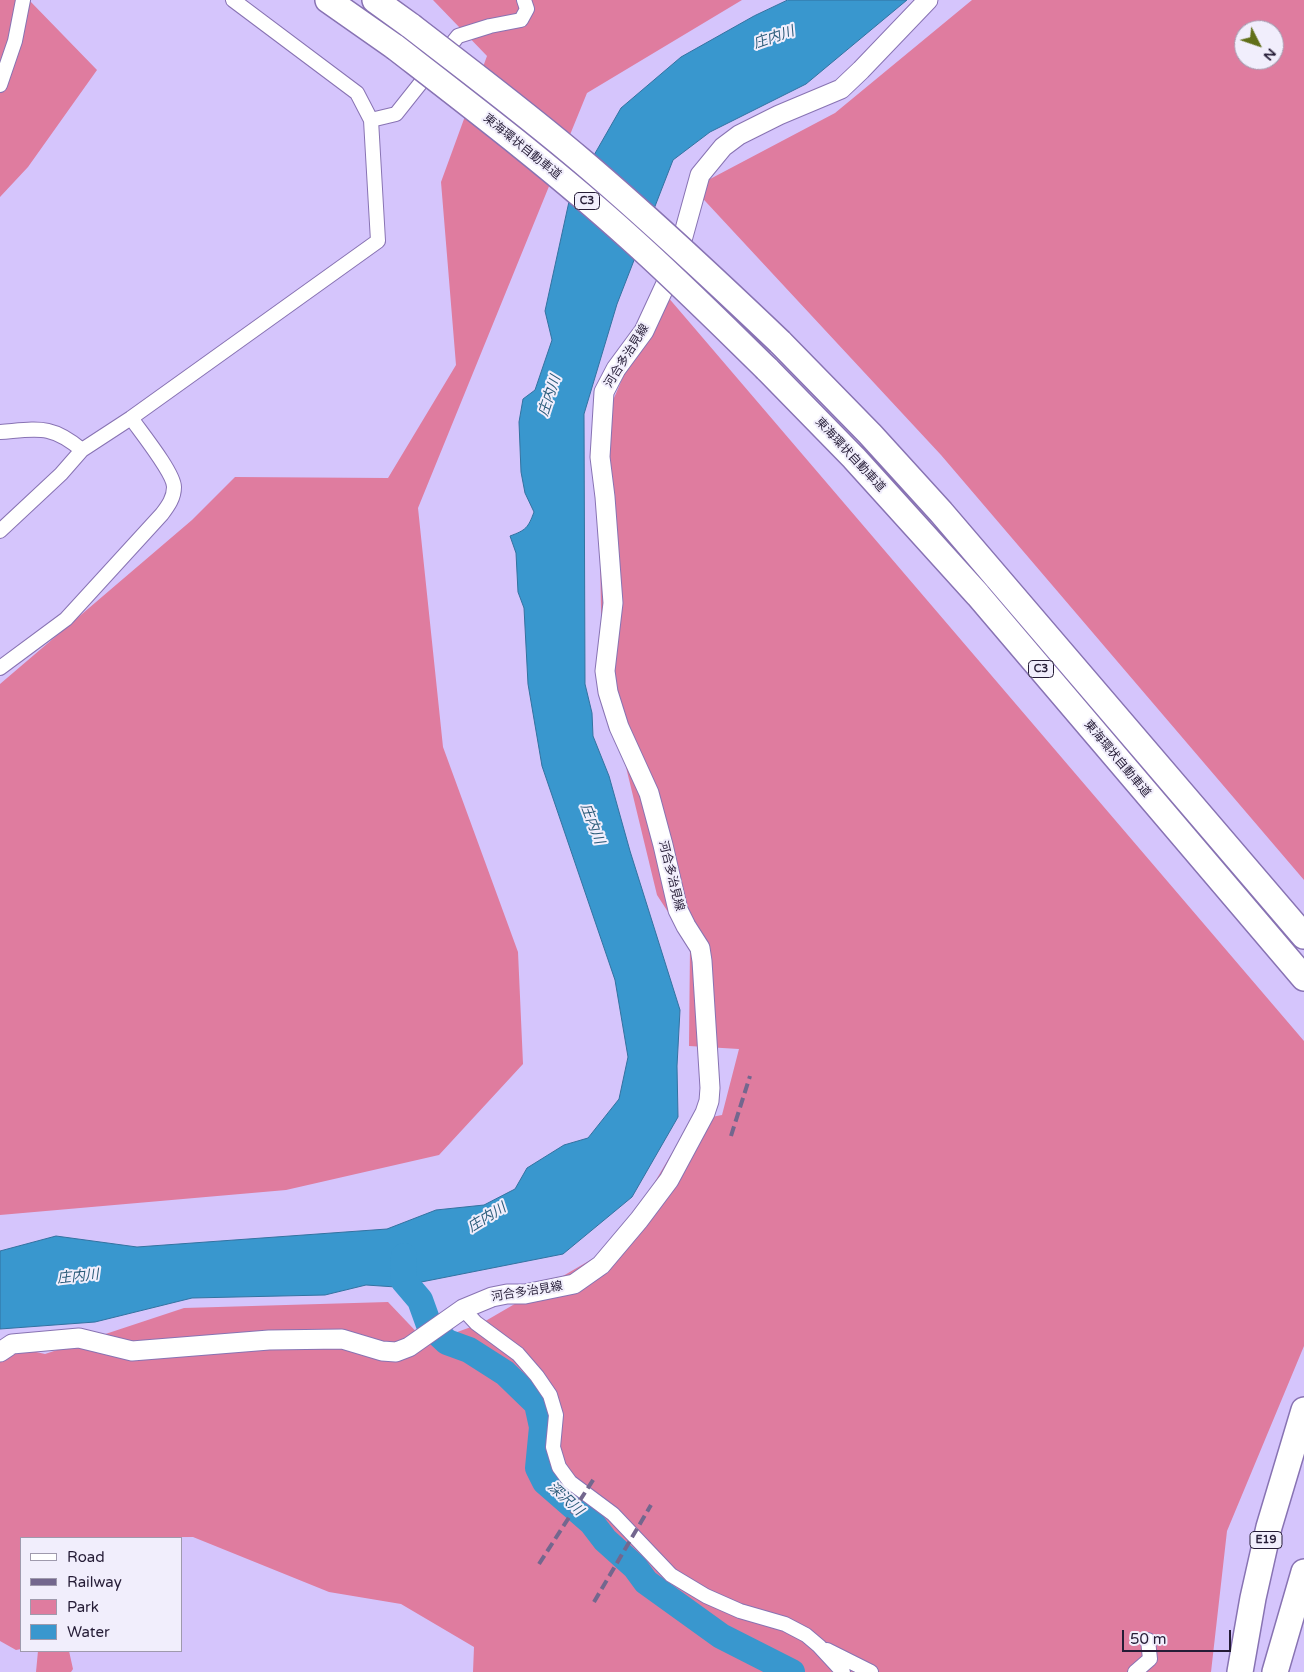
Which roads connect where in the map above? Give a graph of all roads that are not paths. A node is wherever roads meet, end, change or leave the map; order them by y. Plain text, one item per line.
1 (23, 0) edge
2 (233, 0) edge
3 (328, 0) edge
4 (374, 0) edge
5 (524, 0) edge
6 (928, 0) edge
7 (0, 85) edge
8 (371, 120) junction
9 (131, 418) junction
10 (0, 432) edge
11 (82, 450) junction
12 (0, 531) edge
13 (0, 668) edge
14 (1304, 936) edge
15 (1304, 978) edge
16 (459, 1313) junction
17 (0, 1352) edge
18 (1304, 1410) edge
19 (1304, 1572) edge
20 (1148, 1640) dead end
21 (819, 1646) junction
22 (843, 1672) edge
23 (871, 1672) edge
24 (1135, 1672) edge
25 (1240, 1672) edge
26 (1275, 1672) edge

1 - 7 street
2 - 8 street
3 - 15 highway, 東海環状自動車道 / C3, bridge
4 - 14 highway, C3, bridge
5 - 8 street
6 - 16 main road, 河合多治見線
8 - 9 street
9 - 11 street
9 - 13 street
10 - 11 street
11 - 12 street
16 - 17 main road, 河合多治見線
16 - 21 street
18 - 25 highway, E19
19 - 26 highway
20 - 24 street
21 - 22 street
21 - 23 street

